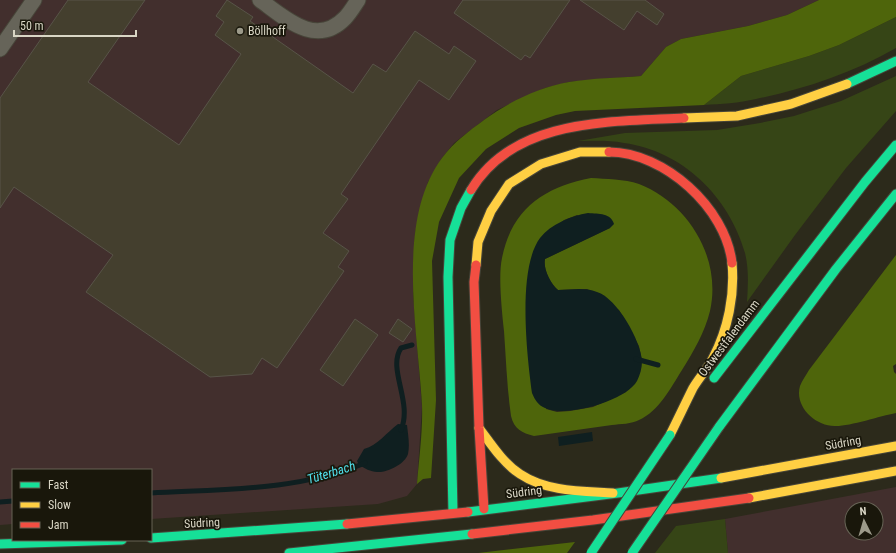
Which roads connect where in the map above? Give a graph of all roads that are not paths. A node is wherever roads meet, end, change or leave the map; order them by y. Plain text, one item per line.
1 (34, 0) edge
2 (260, 0) edge
3 (358, 0) edge
4 (0, 49) edge
5 (896, 61) edge
6 (896, 145) edge
7 (896, 194) edge
8 (708, 386) dead end
9 (698, 398) dead end
10 (478, 428) junction
11 (670, 434) junction
12 (896, 446) edge
13 (896, 471) edge
14 (613, 493) junction
15 (484, 509) junction
16 (453, 513) junction
17 (471, 535) junction
18 (152, 538) edge
19 (103, 541) edge
20 (0, 544) edge
21 (289, 553) edge
22 (591, 553) edge
23 (632, 553) edge

1 - 4 street
2 - 3 street
5 - 16 main road
6 - 8 main road, Ostwestfalendamm
7 - 23 main road, bridge
9 - 11 main road
10 - 11 main road
10 - 14 main road
10 - 15 main road
11 - 22 main road, bridge
12 - 14 main road, Südring
13 - 17 main road
14 - 15 main road, Südring
15 - 16 main road, Südring
15 - 17 main road
16 - 17 main road
16 - 18 main road, Südring
17 - 21 main road
19 - 20 main road

